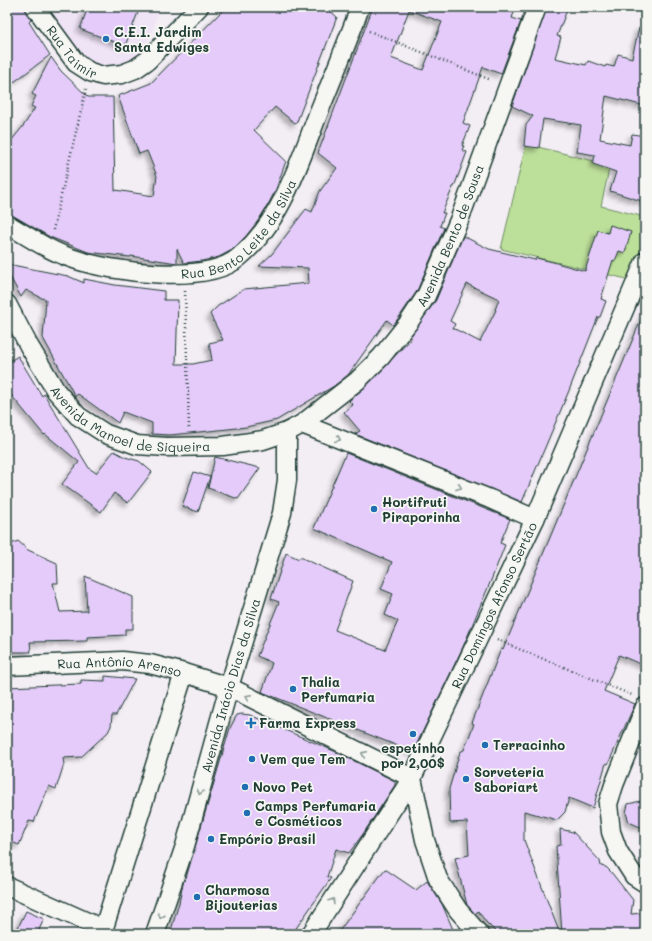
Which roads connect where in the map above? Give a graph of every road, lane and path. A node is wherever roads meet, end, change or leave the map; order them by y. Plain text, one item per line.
1 (35, 7) edge
2 (180, 7) edge
3 (199, 7) edge
4 (360, 7) edge
5 (537, 7) edge
6 (354, 24) junction
7 (174, 33) junction
8 (90, 72) junction
9 (508, 87) junction
10 (7, 224) edge
11 (48, 249) junction
12 (645, 260) edge
13 (184, 273) junction
14 (7, 304) edge
15 (295, 428) junction
16 (189, 447) junction
17 (535, 519) junction
18 (481, 634) junction
19 (7, 666) edge
20 (184, 672) junction
21 (229, 687) junction
22 (642, 711) edge
23 (412, 778) junction
24 (645, 883) edge
25 (7, 886) edge
26 (102, 931) edge
27 (155, 934) edge
28 (311, 934) edge
29 (479, 934) edge

1 - 8 street, Rua Taimir
2 - 7 street
3 - 7 street
4 - 6 street, Rua Bento Leite da Silva
5 - 9 street, Avenida Bento de Sousa
6 - 9 path
6 - 13 street, Rua Bento Leite da Silva
7 - 8 street, Rua Taimir
8 - 11 path
9 - 15 street, Avenida Bento de Sousa
10 - 11 street, Rua Bento Leite da Silva
11 - 13 street, Rua Bento Leite da Silva
12 - 17 street, Rua Domingos Afonso Sertão
13 - 16 path
14 - 16 street, Avenida Manoel de Siqueira
15 - 16 street, Avenida Manoel de Siqueira
15 -> 17 street
15 - 21 street, Avenida Inácio Dias da Silva
17 - 18 street, Rua Domingos Afonso Sertão
18 - 22 path
18 - 23 street, Rua Domingos Afonso Sertão
19 - 20 street, Rua Antônio Arenso
20 - 21 street, Rua Antônio Arenso
20 - 26 street
23 -> 21 street, Rua Antônio Arenso
21 -> 27 street, Avenida Inácio Dias da Silva
22 - 24 street
28 -> 23 street, Rua Domingos Afonso Sertão
23 - 29 street
25 - 26 street

